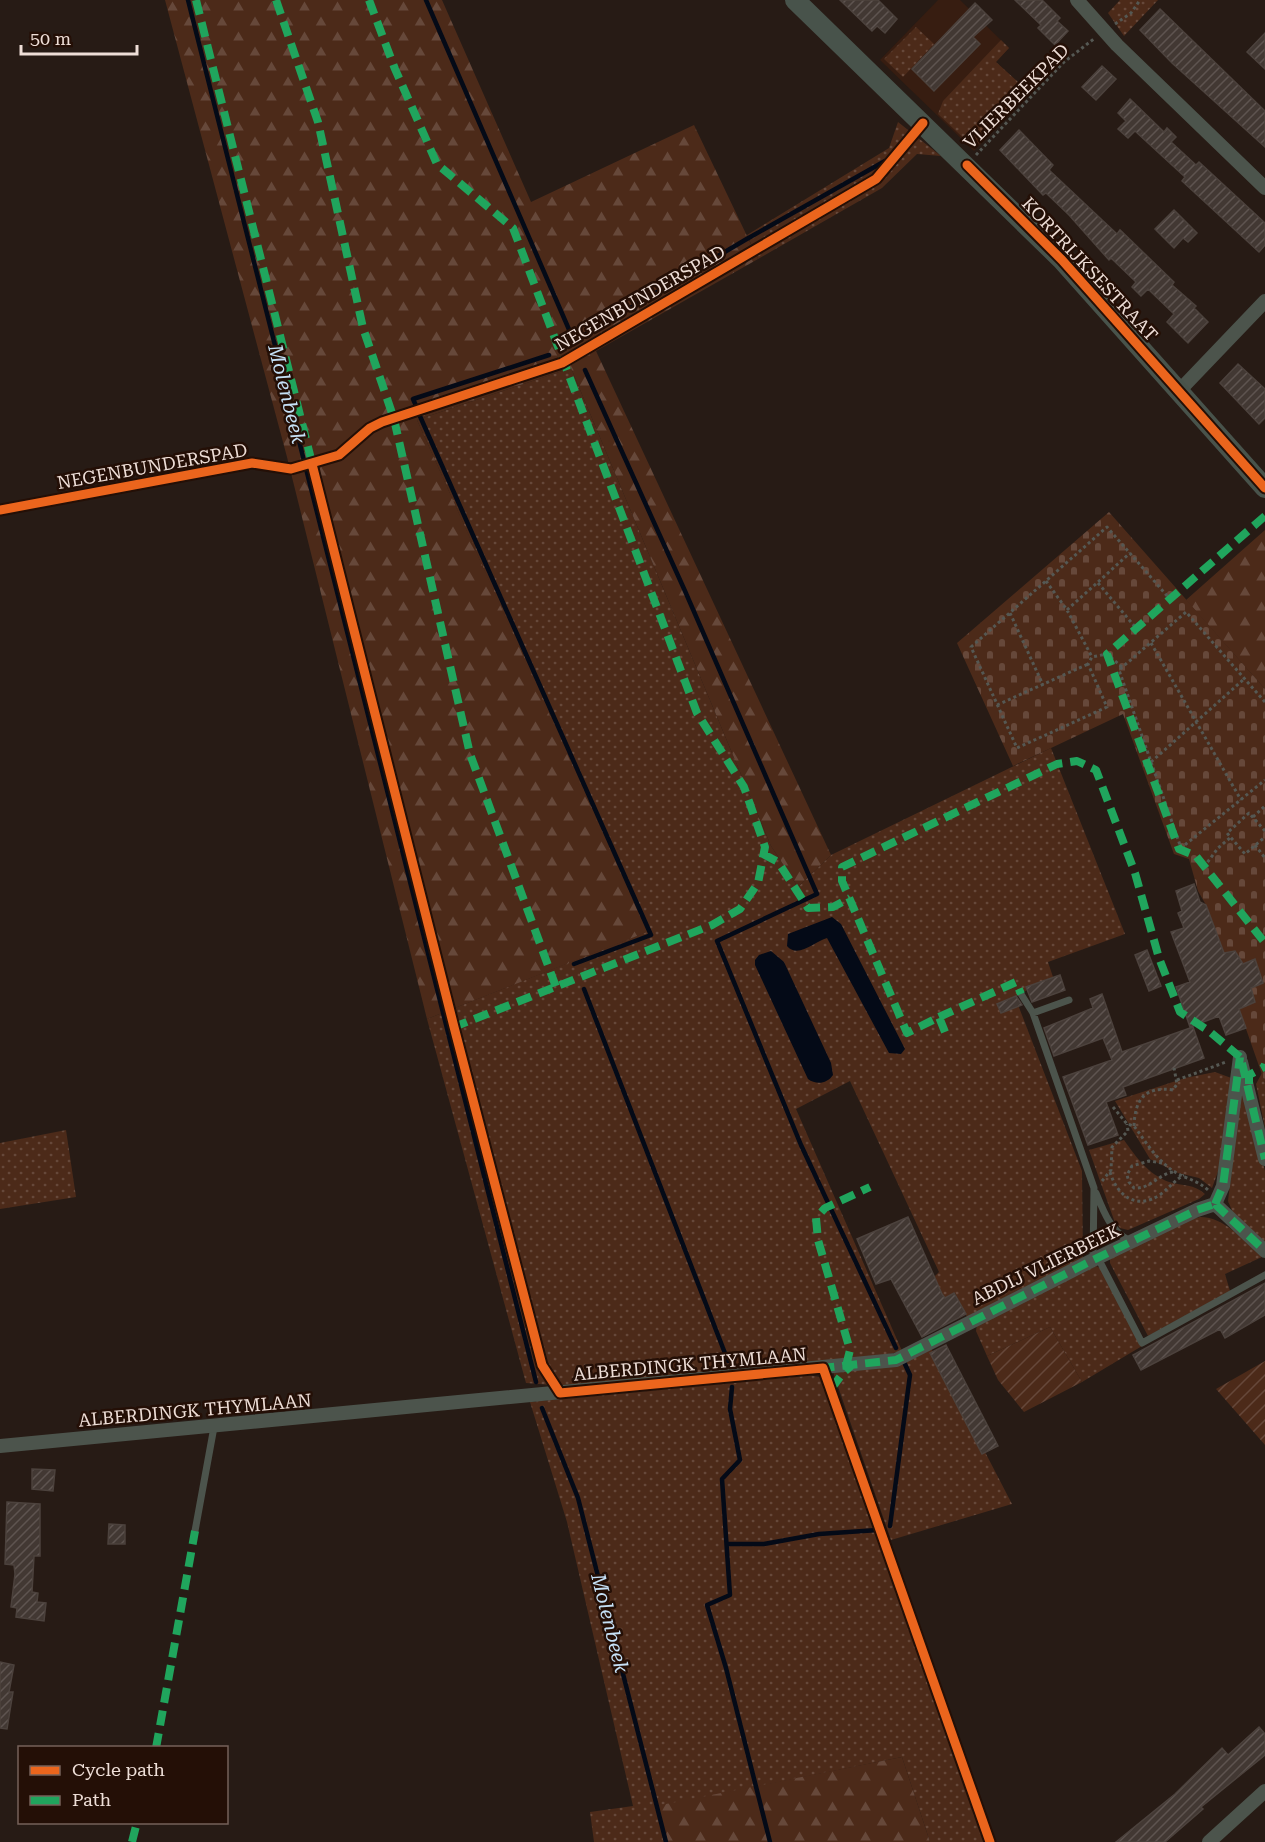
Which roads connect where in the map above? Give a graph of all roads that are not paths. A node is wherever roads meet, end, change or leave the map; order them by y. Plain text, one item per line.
1 (795, 0) edge
2 (1077, 0) edge
3 (1265, 189) edge
4 (1265, 301) edge
5 (1180, 390) junction
6 (1265, 488) edge
7 (1021, 994) dead end
8 (1069, 1000) dead end
9 (1033, 1013) junction
10 (1265, 1159) edge
11 (1094, 1188) junction
12 (1215, 1204) junction
13 (1132, 1241) junction
14 (1265, 1251) edge
15 (1095, 1259) junction
16 (1265, 1275) edge
17 (896, 1360) joint
18 (214, 1427) junction
19 (0, 1446) edge
20 (195, 1531) dead end
21 (1265, 1791) edge
22 (1209, 1842) edge

1 - 5 street, KORTRIJKSESTRAAT
2 - 3 street
4 - 5 street
5 - 6 street, KORTRIJKSESTRAAT
7 - 9 lane
8 - 9 lane
9 - 11 lane
10 - 12 street
11 - 13 lane
11 - 15 lane
12 - 13 street, ABDIJ VLIERBEEK
12 - 14 street
13 - 15 street, ABDIJ VLIERBEEK
15 - 16 lane
15 - 17 street, ABDIJ VLIERBEEK
17 - 18 street, ALBERDINGK THYMLAAN
18 - 19 street, ALBERDINGK THYMLAAN
18 - 20 lane
21 - 22 street

